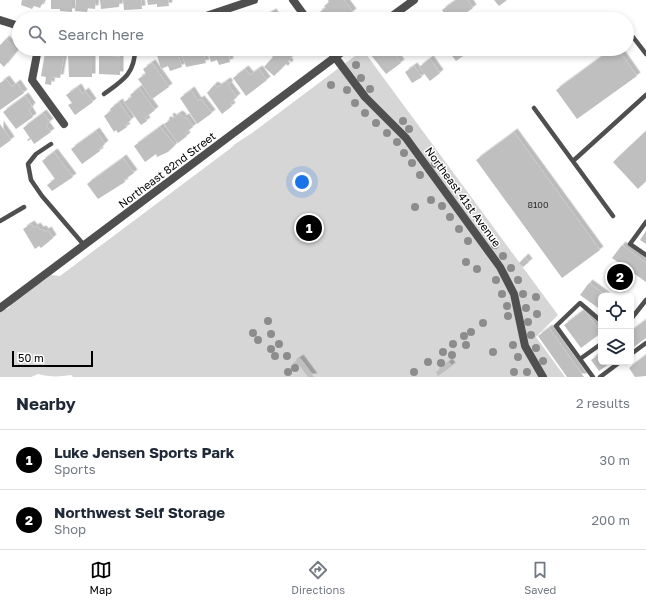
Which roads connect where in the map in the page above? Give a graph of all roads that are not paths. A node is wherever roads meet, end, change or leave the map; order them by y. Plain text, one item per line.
1 (254, 0) edge
2 (293, 0) edge
3 (414, 0) edge
4 (218, 12) edge
5 (302, 12) edge
6 (398, 12) edge
7 (0, 20) edge
8 (12, 24) edge
9 (634, 38) edge
10 (646, 54) edge
11 (37, 56) edge
12 (133, 56) edge
13 (335, 57) joint
14 (104, 94) dead end
15 (646, 95) edge
16 (534, 108) dead end
17 (64, 124) dead end
18 (51, 144) dead end
19 (573, 161) junction
20 (24, 207) dead end
21 (613, 216) dead end
22 (0, 221) edge
23 (646, 222) edge
24 (84, 245) junction
25 (646, 255) edge
26 (646, 300) edge
27 (0, 308) edge
28 (634, 315) edge
29 (598, 318) edge
30 (646, 343) edge
31 (598, 346) edge
32 (634, 352) edge
33 (580, 359) junction
34 (616, 365) edge
35 (543, 377) edge
36 (593, 377) edge
37 (600, 377) edge

1 - 4 street
2 - 5 street
3 - 6 street
7 - 8 street
9 - 10 lane
11 - 17 street
12 - 14 lane
13 - 24 street, Northeast 82nd Street
13 - 35 street, Northeast 41st Avenue
15 - 19 lane
16 - 19 lane
18 - 24 lane
19 - 21 lane
20 - 22 lane
23 - 25 lane
24 - 27 street, Northeast 82nd Street
26 - 28 lane
29 - 33 lane
30 - 32 lane
31 - 33 lane
33 - 36 lane
34 - 37 lane

